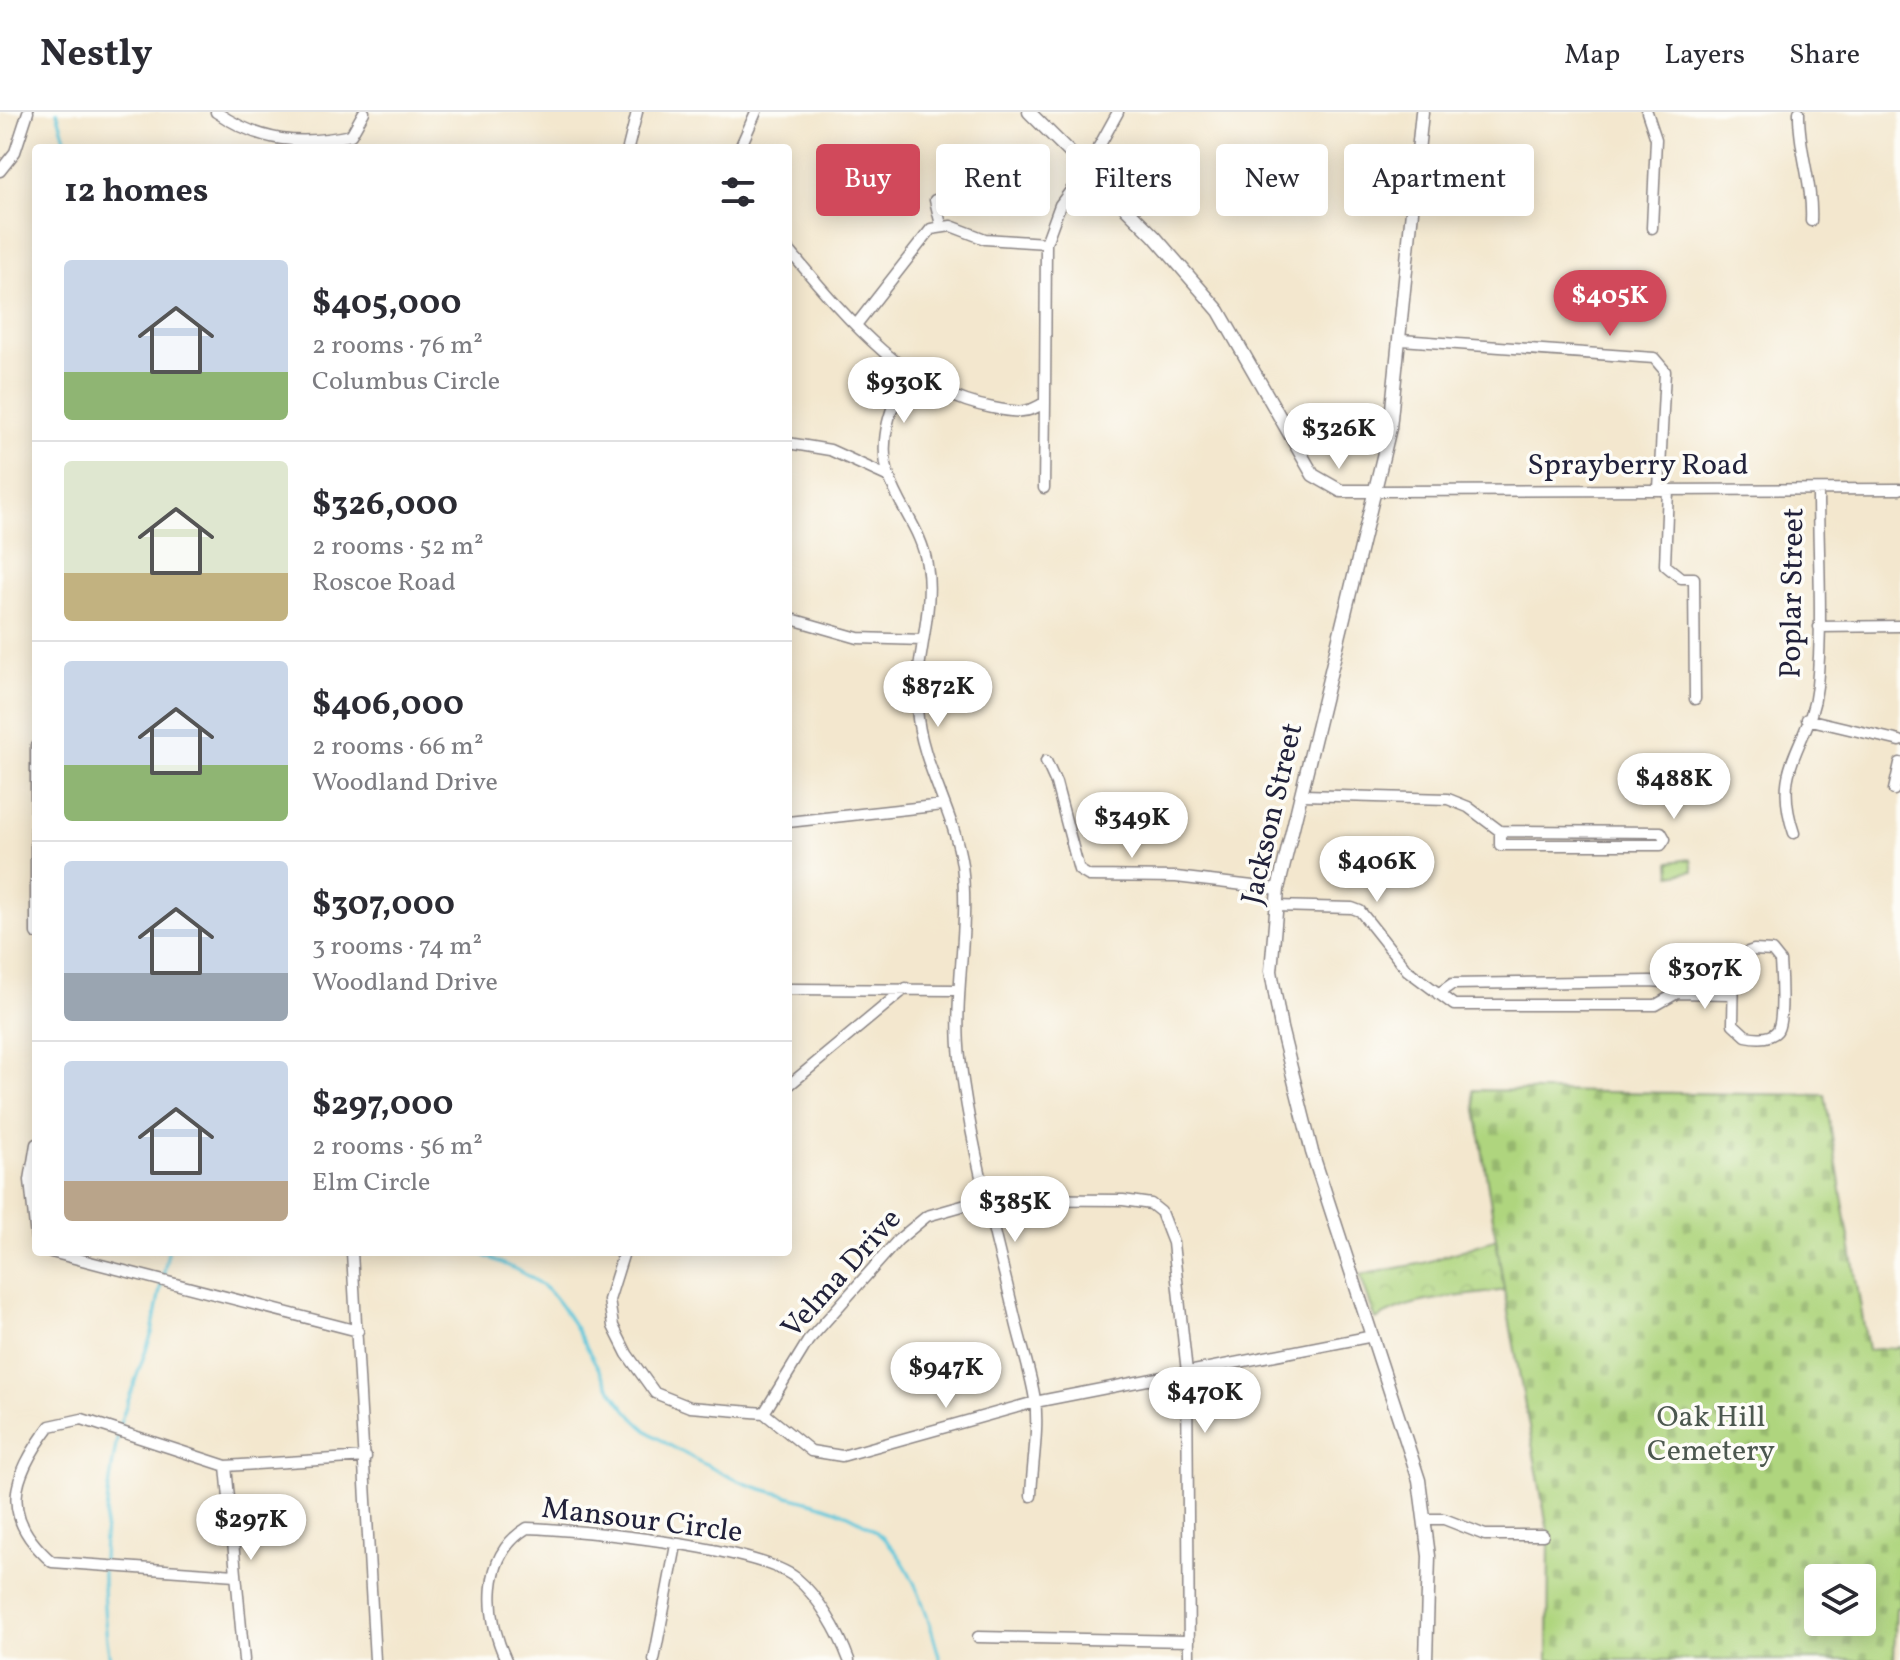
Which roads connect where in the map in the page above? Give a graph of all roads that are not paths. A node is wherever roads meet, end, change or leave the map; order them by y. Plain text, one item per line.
1 (28, 112) edge
2 (216, 112) edge
3 (364, 112) edge
4 (637, 112) edge
5 (756, 112) edge
6 (1029, 112) edge
7 (1118, 112) edge
8 (1422, 112) edge
9 (1647, 112) edge
10 (1799, 112) edge
11 (351, 135) junction
12 (349, 144) edge
13 (629, 144) edge
14 (742, 144) edge
15 (1100, 144) edge
16 (1066, 150) edge
17 (0, 171) edge
18 (1066, 197) edge
19 (935, 200) dead end
20 (1133, 216) edge
21 (1811, 221) dead end
22 (941, 225) junction
23 (1652, 228) dead end
24 (1046, 243) junction
25 (792, 253) edge
26 (856, 325) junction
27 (1401, 340) junction
28 (907, 372) junction
29 (1045, 402) junction
30 (792, 444) edge
31 (889, 477) junction
32 (1044, 488) dead end
33 (1664, 489) junction
34 (1900, 489) edge
35 (1818, 490) junction
36 (1376, 491) junction
37 (792, 619) edge
38 (1900, 626) edge
39 (1819, 627) junction
40 (923, 640) junction
41 (1695, 699) dead end
42 (1807, 719) junction
43 (1900, 741) edge
44 (1046, 761) dead end
45 (1900, 763) edge
46 (1894, 790) dead end
47 (1303, 795) junction
48 (943, 805) junction
49 (792, 822) edge
50 (1500, 831) junction
51 (1794, 833) dead end
52 (1278, 889) junction
53 (1275, 906) junction
54 (906, 988) junction
55 (792, 989) edge
56 (957, 990) junction
57 (1677, 993) junction
58 (1438, 994) junction
59 (1733, 994) junction
60 (792, 1083) edge
61 (32, 1168) edge
62 (32, 1199) edge
63 (987, 1199) junction
64 (67, 1256) edge
65 (352, 1256) edge
66 (623, 1256) edge
67 (358, 1331) junction
68 (1373, 1336) junction
69 (1187, 1372) junction
70 (1035, 1402) junction
71 (764, 1413) junction
72 (366, 1457) junction
73 (226, 1466) junction
74 (1031, 1496) dead end
75 (1425, 1519) junction
76 (1543, 1535) dead end
77 (676, 1545) junction
78 (235, 1575) junction
79 (978, 1637) dead end
80 (1189, 1641) junction
81 (244, 1660) edge
82 (375, 1660) edge
83 (506, 1660) edge
84 (654, 1660) edge
85 (849, 1660) edge
86 (1189, 1660) edge
87 (1426, 1660) edge

1 - 17 street
2 - 11 street
3 - 11 street
4 - 13 street
5 - 14 street
6 - 16 main road
7 - 15 street
8 - 27 main road, Jackson Street
9 - 23 street
10 - 21 street
11 - 12 street
18 - 24 street
19 - 22 street
20 - 36 main road
22 - 24 street
22 - 26 street
24 - 29 street
25 - 26 street
26 - 28 street
27 - 33 street
27 - 36 main road, Jackson Street
28 - 29 street
28 - 31 street
29 - 32 street
30 - 31 street
31 - 40 street
33 - 35 street, Sprayberry Road
33 - 36 street, Sprayberry Road
33 - 41 street
34 - 35 street, Sprayberry Road
35 - 39 street, Poplar Street
36 - 47 main road, Jackson Street
37 - 40 street
38 - 39 street
39 - 42 street, Poplar Street
40 - 48 street
42 - 43 street
42 - 51 street, Poplar Street
44 - 52 street
45 - 46 street
47 - 50 street
47 - 52 main road, Jackson Street
48 - 49 street
48 - 56 street
50 - 50 street
52 - 53 main road, Jackson Street
53 - 58 street
53 - 68 main road, Jackson Street
54 - 55 street
54 - 56 street
54 - 60 street
56 - 63 street
57 - 58 street
57 - 58 street
57 - 59 street
59 - 59 street
61 - 62 street
63 - 69 street, Velma Drive
63 - 70 street
63 - 71 street, Velma Drive
64 - 67 street
65 - 67 street
66 - 71 street
67 - 72 street
68 - 69 street
68 - 75 main road, Jackson Street
69 - 70 street
69 - 80 street
70 - 71 street
70 - 74 street
72 - 73 street
72 - 82 street
73 - 78 street
73 - 78 street
75 - 76 street
75 - 87 main road, Jackson Street
77 - 83 street, Mansour Circle
77 - 84 street
77 - 85 street, Mansour Circle
78 - 81 street
79 - 80 street
80 - 86 street

